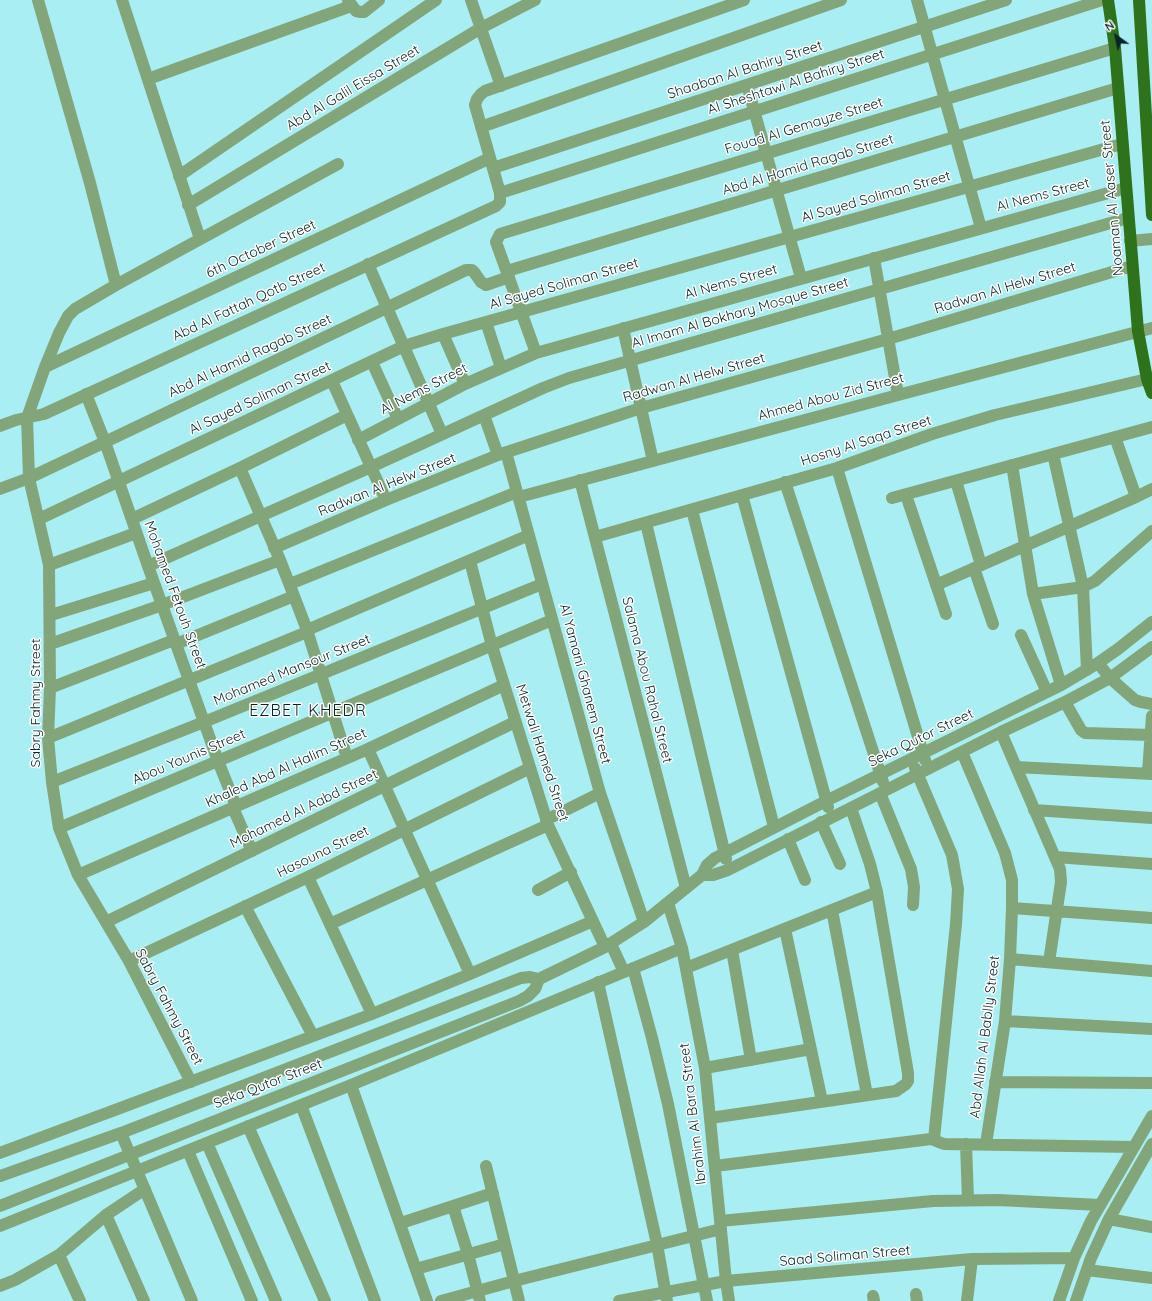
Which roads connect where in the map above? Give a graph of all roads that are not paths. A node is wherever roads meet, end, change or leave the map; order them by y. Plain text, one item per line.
1 (38, 0) edge
2 (122, 0) edge
3 (379, 0) edge
4 (436, 0) edge
5 (472, 0) edge
6 (535, 0) edge
7 (744, 0) edge
8 (841, 0) edge
9 (917, 0) edge
10 (1006, 0) edge
11 (1102, 0) edge
12 (1108, 0) edge
13 (1139, 0) edge
14 (349, 3) edge
15 (924, 27) junction
16 (481, 28) junction
17 (1115, 48) junction
18 (932, 55) junction
19 (148, 79) junction
20 (747, 85) junction
21 (501, 86) junction
22 (1118, 88) junction
23 (945, 99) junction
24 (755, 111) junction
25 (481, 127) junction
26 (955, 137) junction
27 (1122, 144) junction
28 (766, 153) junction
29 (492, 163) junction
30 (338, 164) dead end
31 (179, 176) junction
32 (969, 186) junction
33 (1126, 188) junction
34 (777, 190) junction
35 (500, 193) junction
36 (188, 205) junction
37 (1152, 215) edge
38 (1128, 218) junction
39 (981, 228) junction
40 (790, 236) junction
41 (200, 239) junction
42 (1152, 239) edge
43 (1130, 241) junction
44 (874, 258) junction
45 (368, 264) junction
46 (1132, 266) junction
47 (508, 274) junction
48 (801, 278) junction
49 (116, 285) junction
50 (879, 289) junction
51 (387, 308) junction
52 (521, 312) junction
53 (486, 322) junction
54 (623, 328) junction
55 (1152, 328) edge
56 (1138, 331) junction
57 (443, 334) junction
58 (888, 339) junction
59 (404, 346) junction
60 (536, 353) junction
61 (630, 360) junction
62 (372, 362) junction
63 (45, 367) junction
64 (501, 368) junction
65 (1147, 379) junction
66 (332, 381) junction
67 (465, 384) junction
68 (1152, 393) edge
69 (86, 394) junction
70 (898, 395) junction
71 (429, 403) junction
72 (641, 408) junction
73 (347, 415) junction
74 (484, 415) junction
75 (27, 418) junction
76 (398, 419) junction
77 (0, 426) edge
78 (1152, 427) edge
79 (442, 434) junction
80 (1114, 437) junction
81 (358, 440) junction
82 (105, 442) junction
83 (502, 454) junction
84 (1053, 454) junction
85 (653, 461) junction
86 (1012, 465) junction
87 (371, 467) junction
88 (240, 468) junction
89 (837, 468) junction
90 (28, 478) junction
91 (580, 480) junction
92 (956, 481) junction
93 (119, 482) junction
94 (785, 482) junction
95 (0, 488) edge
96 (1152, 489) edge
97 (518, 494) junction
98 (742, 495) junction
99 (906, 495) junction
100 (1136, 497) junction
101 (892, 498) dead end
102 (386, 500) junction
103 (692, 510) junction
104 (261, 516) junction
105 (39, 519) junction
106 (132, 519) junction
107 (646, 523) junction
108 (1068, 526) junction
109 (1152, 531) edge
110 (136, 533) junction
111 (529, 535) junction
112 (595, 537) junction
113 (1025, 546) junction
114 (274, 548) junction
115 (280, 560) junction
116 (470, 561) junction
117 (49, 566) junction
118 (148, 566) junction
119 (978, 567) junction
120 (154, 583) junction
121 (290, 584) junction
122 (542, 584) junction
123 (936, 585) junction
124 (1083, 586) junction
125 (1033, 594) junction
126 (294, 596) junction
127 (162, 606) junction
128 (482, 609) junction
129 (946, 614) dead end
130 (50, 615) junction
131 (552, 620) junction
132 (1152, 622) edge
133 (993, 624) dead end
134 (307, 631) junction
135 (1021, 635) dead end
136 (175, 642) junction
137 (50, 644) junction
138 (492, 646) junction
139 (1152, 647) edge
140 (1098, 663) junction
141 (1087, 670) junction
142 (321, 674) junction
143 (1110, 678) junction
144 (189, 680) junction
145 (504, 685) junction
146 (1061, 685) junction
147 (50, 688) junction
148 (1047, 692) junction
149 (1065, 702) junction
150 (1152, 704) edge
151 (333, 713) junction
152 (1152, 716) edge
153 (204, 722) junction
154 (515, 722) junction
155 (1001, 732) junction
156 (48, 738) junction
157 (1151, 740) edge
158 (368, 749) junction
159 (962, 752) junction
160 (917, 757) junction
161 (347, 758) junction
162 (218, 761) junction
163 (1016, 767) junction
164 (530, 768) junction
165 (929, 768) junction
166 (1150, 773) edge
167 (918, 774) junction
168 (880, 775) junction
169 (52, 782) junction
170 (385, 786) junction
171 (883, 791) junction
172 (600, 793) junction
173 (826, 801) junction
174 (235, 807) junction
175 (851, 808) junction
176 (1034, 810) junction
177 (1152, 818) edge
178 (826, 820) junction
179 (547, 823) junction
180 (774, 827) junction
181 (59, 828) junction
182 (405, 829) junction
183 (788, 839) junction
184 (252, 851) junction
185 (724, 852) junction
186 (1055, 857) junction
187 (840, 864) dead end
188 (1152, 864) edge
189 (728, 870) junction
190 (571, 872) junction
191 (78, 875) junction
192 (702, 875) junction
193 (308, 877) junction
194 (428, 880) junction
195 (805, 880) dead end
196 (686, 888) junction
197 (538, 890) dead end
198 (876, 892) junction
199 (668, 902) junction
200 (913, 905) dead end
201 (245, 906) junction
202 (1012, 908) junction
203 (832, 910) junction
204 (1057, 911) junction
205 (1152, 918) edge
206 (593, 921) junction
207 (106, 922) junction
208 (644, 922) junction
209 (330, 924) junction
210 (785, 929) junction
211 (608, 946) junction
212 (682, 948) junction
213 (732, 950) junction
214 (1010, 959) junction
215 (129, 961) junction
216 (1049, 962) junction
217 (686, 968) junction
218 (628, 970) junction
219 (1152, 971) edge
220 (470, 974) junction
221 (539, 980) junction
222 (598, 982) junction
223 (372, 1014) junction
224 (1005, 1021) junction
225 (1152, 1029) edge
226 (313, 1036) junction
227 (811, 1049) junction
228 (751, 1060) junction
229 (705, 1068) junction
230 (192, 1082) junction
231 (995, 1082) junction
232 (1152, 1083) edge
233 (351, 1085) junction
234 (867, 1095) junction
235 (822, 1101) junction
236 (300, 1105) junction
237 (1152, 1116) edge
238 (710, 1118) junction
239 (248, 1126) junction
240 (121, 1133) junction
241 (934, 1139) junction
242 (207, 1143) junction
243 (966, 1144) junction
244 (986, 1144) junction
245 (1152, 1144) edge
246 (1134, 1147) junction
247 (188, 1151) junction
248 (0, 1153) edge
249 (130, 1154) junction
250 (1147, 1161) edge
251 (486, 1166) dead end
252 (715, 1166) junction
253 (137, 1172) junction
254 (0, 1176) edge
255 (145, 1189) junction
256 (493, 1193) junction
257 (968, 1200) junction
258 (1100, 1205) junction
259 (0, 1206) edge
260 (452, 1206) junction
261 (106, 1214) junction
262 (1109, 1219) junction
263 (401, 1224) junction
264 (720, 1225) junction
265 (0, 1226) edge
266 (1152, 1227) edge
267 (695, 1236) junction
268 (505, 1244) junction
269 (657, 1244) junction
270 (468, 1254) junction
271 (59, 1255) junction
272 (1074, 1258) junction
273 (972, 1259) junction
274 (416, 1269) junction
275 (1087, 1270) junction
276 (1152, 1278) edge
277 (514, 1281) junction
278 (726, 1281) junction
279 (704, 1285) junction
280 (0, 1286) edge
281 (479, 1296) edge
282 (666, 1297) edge
283 (80, 1301) edge
284 (144, 1301) edge
285 (192, 1301) edge
286 (252, 1301) edge
287 (276, 1301) edge
288 (325, 1301) edge
289 (375, 1301) edge
290 (427, 1301) edge
291 (441, 1301) edge
292 (519, 1301) edge
293 (620, 1301) edge
294 (707, 1301) edge
295 (729, 1301) edge
296 (967, 1301) edge
297 (1059, 1301) edge
298 (1076, 1301) edge

1 - 49 street
2 - 19 street
3 - 14 street
4 - 31 street
5 - 16 street
6 - 16 street, Abd Al Galil Eissa Street
7 - 21 street
8 - 25 street
9 - 15 street
10 - 15 street, Shaaban Al Bahiry Street
11 - 18 street, Al Sheshtawi Al Bahiry Street
12 - 17 main road, Noaman Al Aaser Street
13 - 37 main road
14 - 19 street
15 - 18 street
15 - 20 street, Shaaban Al Bahiry Street
16 - 21 street
16 - 36 street, Abd Al Galil Eissa Street
17 - 22 main road, Noaman Al Aaser Street
17 - 23 street, Fouad Al Gemayze Street
18 - 23 street
18 - 24 street, Al Sheshtawi Al Bahiry Street
19 - 31 street
20 - 24 street
20 - 29 street, Shaaban Al Bahiry Street
21 - 25 street
22 - 26 street, Abd Al Hamid Ragab Street
22 - 27 main road, Noaman Al Aaser Street
23 - 26 street
23 - 28 street, Fouad Al Gemayze Street
24 - 28 street
24 - 35 street, Al Sheshtawi Al Bahiry Street
25 - 29 street
26 - 32 street
26 - 34 street, Abd Al Hamid Ragab Street
27 - 32 street, Al Sayed Soliman Street
27 - 33 main road, Noaman Al Aaser Street
28 - 34 street
28 - 47 street, Fouad Al Gemayze Street
29 - 35 street
29 - 63 street, 6th October Street
30 - 41 street, Sabry Fahmy Street
31 - 36 street
32 - 39 street
32 - 40 street, Al Sayed Soliman Street
33 - 38 main road, Noaman Al Aaser Street
33 - 39 street, Al Nems Street
34 - 40 street
34 - 47 street, Abd Al Hamid Ragab Street
35 - 45 street, Abd Al Fattah Qotb Street
36 - 41 street
38 - 43 main road, Noaman Al Aaser Street
38 - 50 street, Al Imam Al Bokhary Mosque Street
39 - 44 street, Al Nems Street
40 - 48 street
40 - 52 street, Al Sayed Soliman Street
41 - 49 street, Sabry Fahmy Street
42 - 43 street
43 - 46 main road, Noaman Al Aaser Street
44 - 48 street, Al Nems Street
44 - 50 street
45 - 51 street
45 - 69 street, Abd Al Fattah Qotb Street
46 - 56 main road, Noaman Al Aaser Street
46 - 58 street, Radwan Al Helw Street
47 - 51 street, Abd Al Hamid Ragab Street
47 - 52 street
48 - 54 street, Al Nems Street
49 - 63 street, Sabry Fahmy Street
50 - 58 street
50 - 61 street, Al Imam Al Bokhary Mosque Street
51 - 59 street
51 - 82 street, Abd Al Hamid Ragab Street
52 - 53 street, Al Sayed Soliman Street
52 - 60 street
53 - 57 street, Al Sayed Soliman Street
53 - 64 street
54 - 60 street, Al Nems Street
54 - 61 street
55 - 56 street, Ahmed Abou Zid Street
56 - 65 main road, Noaman Al Aaser Street
56 - 70 street, Ahmed Abou Zid Street
57 - 59 street, Al Sayed Soliman Street
57 - 67 street
58 - 70 street
58 - 72 street, Radwan Al Helw Street
59 - 62 street, Al Sayed Soliman Street
59 - 71 street
60 - 64 street, Al Nems Street
61 - 72 street
61 - 74 street, Al Imam Al Bokhary Mosque Street
62 - 66 street, Al Sayed Soliman Street
62 - 76 street
63 - 75 street, Sabry Fahmy Street
64 - 67 street, Al Nems Street
65 - 68 main road, Noaman Al Aaser Street
65 - 89 street, Hosny Al Saqa Street
66 - 73 street
66 - 93 street, Al Sayed Soliman Street
67 - 71 street, Al Nems Street
69 - 75 street, Abd Al Fattah Qotb Street
69 - 82 street, Mohamed Fetouh Street
70 - 85 street, Ahmed Abou Zid Street
71 - 76 street, Al Nems Street
71 - 79 street
72 - 83 street, Radwan Al Helw Street
72 - 85 street
73 - 81 street
73 - 88 street
74 - 79 street, Al Imam Al Bokhary Mosque Street
74 - 83 street, Al Yamani Ghanem Street
75 - 77 street, Abd Al Fattah Qotb Street
75 - 90 street, Sabry Fahmy Street
76 - 81 street, Al Nems Street
78 - 80 street
79 - 87 street, Al Imam Al Bokhary Mosque Street
80 - 84 street
80 - 100 street
81 - 87 street
82 - 90 street, Abd Al Hamid Ragab Street
82 - 93 street, Mohamed Fetouh Street
83 - 97 street, Al Yamani Ghanem Street
83 - 102 street, Radwan Al Helw Street
84 - 86 street
84 - 108 street
85 - 91 street, Ahmed Abou Zid Street
86 - 92 street
86 - 113 street
87 - 102 street
87 - 104 street, Al Imam Al Bokhary Mosque Street
88 - 104 street
88 - 106 street
89 - 94 street, Hosny Al Saqa Street
89 - 160 street
90 - 95 street, Abd Al Hamid Ragab Street
90 - 105 street, Sabry Fahmy Street
91 - 97 street, Ahmed Abou Zid Street
91 - 112 street, Salama Abou Rahal Street
92 - 99 street
92 - 119 street
93 - 105 street, Al Sayed Soliman Street
93 - 106 street, Mohamed Fetouh Street
94 - 98 street, Hosny Al Saqa Street
94 - 168 street
96 - 100 street
97 - 111 street, Al Yamani Ghanem Street
97 - 121 street, Ahmed Abou Zid Street
98 - 103 street, Hosny Al Saqa Street
98 - 173 street
99 - 101 street
99 - 123 street
100 - 108 street
102 - 114 street, Radwan Al Helw Street
103 - 107 street, Hosny Al Saqa Street
103 - 180 street
104 - 114 street
104 - 118 street, Al Imam Al Bokhary Mosque Street
105 - 117 street, Sabry Fahmy Street
106 - 110 street, Mohamed Fetouh Street
107 - 112 street, Hosny Al Saqa Street
107 - 185 street
108 - 113 street
108 - 124 street
109 - 124 street
110 - 117 street
110 - 118 street, Mohamed Fetouh Street
111 - 116 street
111 - 122 street, Al Yamani Ghanem Street
112 - 196 street, Salama Abou Rahal Street
113 - 119 street
113 - 125 street
114 - 115 street
115 - 121 street
115 - 127 street
116 - 128 street, Metwali Hamed Street
116 - 134 street
117 - 130 street, Sabry Fahmy Street
118 - 120 street, Mohamed Fetouh Street
119 - 123 street
119 - 133 street
120 - 127 street, Mohamed Fetouh Street
120 - 130 street
121 - 126 street
122 - 128 street, Mohamed Mansour Street
122 - 131 street, Al Yamani Ghanem Street
123 - 129 street
124 - 125 street
124 - 141 street
125 - 146 street
126 - 134 street
126 - 136 street
127 - 136 street, Mohamed Fetouh Street
127 - 137 street
128 - 138 street, Metwali Hamed Street
128 - 142 street, Mohamed Mansour Street
130 - 137 street, Sabry Fahmy Street
131 - 138 street, Abou Younis Street
131 - 172 street, Al Yamani Ghanem Street
132 - 140 street, Seka Qutor Street
134 - 142 street
134 - 144 street
135 - 148 street
136 - 144 street, Mohamed Fetouh Street
136 - 147 street
137 - 147 street, Sabry Fahmy Street
138 - 145 street, Metwali Hamed Street
138 - 151 street, Abou Younis Street
139 - 143 street
140 - 141 street, Seka Qutor Street
140 - 143 street
141 - 146 street, Seka Qutor Street
142 - 151 street
142 - 153 street, Mohamed Mansour Street
143 - 149 street
143 - 150 street
144 - 153 street, Mohamed Fetouh Street
144 - 156 street
145 - 154 street, Metwali Hamed Street
145 - 158 street, Khaled Abd Al Halim Street
146 - 148 street, Seka Qutor Street
147 - 156 street, Sabry Fahmy Street
148 - 160 street, Seka Qutor Street
149 - 155 street
149 - 157 street
151 - 161 street
151 - 162 street, Abou Younis Street
152 - 157 street
153 - 162 street, Mohamed Fetouh Street
153 - 169 street, Mohamed Mansour Street
154 - 164 street, Metwali Hamed Street
154 - 170 street, Mohamed Al Aabd Street
155 - 159 street
155 - 163 street
156 - 169 street, Sabry Fahmy Street
157 - 166 street
158 - 161 street, Khaled Abd Al Halim Street
158 - 170 street
159 - 165 street
159 - 202 street, Abd Allah Al Bablly Street
160 - 165 street
160 - 167 street
160 - 168 street, Seka Qutor Street
161 - 174 street, Khaled Abd Al Halim Street
162 - 174 street, Mohamed Fetouh Street
162 - 181 street, Abou Younis Street
163 - 166 street
163 - 176 street
164 - 179 street, Metwali Hamed Street
164 - 182 street, Hasouna Street
165 - 167 street
167 - 171 street
167 - 241 street
168 - 171 street
168 - 173 street, Seka Qutor Street
169 - 181 street, Sabry Fahmy Street
170 - 182 street
170 - 184 street, Mohamed Al Aabd Street
171 - 175 street
171 - 200 street
172 - 179 street
172 - 208 street, Al Yamani Ghanem Street
173 - 178 street
173 - 180 street, Seka Qutor Street
174 - 184 street, Mohamed Fetouh Street
174 - 191 street, Khaled Abd Al Halim Street
175 - 178 street
175 - 198 street
176 - 177 street
176 - 186 street
178 - 183 street
178 - 187 street
179 - 190 street, Metwali Hamed Street
179 - 194 street
180 - 185 street, Seka Qutor Street
181 - 191 street, Sabry Fahmy Street
182 - 193 street, Hasouna Street
182 - 194 street
183 - 189 street
183 - 195 street
184 - 207 street, Mohamed Al Aabd Street
185 - 189 street
185 - 192 street, Seka Qutor Street
186 - 188 street
186 - 204 street
189 - 192 street
190 - 197 street
190 - 206 street, Metwali Hamed Street
191 - 207 street, Sabry Fahmy Street
192 - 196 street, Seka Qutor Street
193 - 201 street, Hasouna Street
193 - 209 street
194 - 209 street
194 - 220 street
196 - 199 street, Seka Qutor Street
198 - 203 street
198 - 234 street
199 - 208 street, Seka Qutor Street
199 - 212 street, Ibrahim Al Bara Street
201 - 215 street, Hasouna Street
201 - 226 street
202 - 204 street
202 - 214 street, Abd Allah Al Bablly Street
203 - 210 street
203 - 234 street
204 - 205 street
204 - 216 street
206 - 211 street, Metwali Hamed Street
206 - 220 street
207 - 215 street, Sabry Fahmy Street
208 - 211 street, Seka Qutor Street
209 - 223 street
210 - 213 street
210 - 227 street
211 - 218 street, Metwali Hamed Street
211 - 221 street, Seka Qutor Street
212 - 217 street, Ibrahim Al Bara Street
212 - 218 street
213 - 217 street
213 - 228 street
214 - 216 street
214 - 224 street, Abd Allah Al Bablly Street
215 - 230 street, Sabry Fahmy Street
216 - 219 street
217 - 229 street, Ibrahim Al Bara Street
218 - 222 street
218 - 267 street, Metwali Hamed Street
220 - 223 street
221 - 240 street, Seka Qutor Street
221 - 249 street, Seka Qutor Street
222 - 233 street
222 - 269 street
223 - 226 street
224 - 225 street
224 - 231 street, Abd Allah Al Bablly Street
226 - 230 street
227 - 228 street
227 - 235 street
228 - 229 street
229 - 238 street, Ibrahim Al Bara Street
230 - 248 street
231 - 232 street
231 - 244 street, Abd Allah Al Bablly Street
233 - 236 street
233 - 263 street
234 - 235 street
235 - 238 street
236 - 239 street
236 - 289 street
237 - 246 street
238 - 252 street, Ibrahim Al Bara Street
239 - 242 street
239 - 288 street
240 - 249 street
240 - 254 street, Seka Qutor Street
241 - 243 street
241 - 252 street
242 - 247 street
242 - 287 street
243 - 244 street
243 - 257 street
244 - 246 street
245 - 250 street
246 - 258 street
247 - 253 street
247 - 286 street
249 - 253 street
249 - 259 street, Seka Qutor Street
250 - 262 street
251 - 256 street
252 - 264 street, Ibrahim Al Bara Street
253 - 255 street
253 - 265 street
255 - 261 street
255 - 285 street
256 - 260 street
256 - 268 street
257 - 258 street
257 - 264 street
258 - 272 street
260 - 263 street
260 - 270 street
261 - 271 street
261 - 284 street
262 - 266 street
262 - 275 street
263 - 274 street
264 - 267 street
264 - 278 street, Ibrahim Al Bara Street
267 - 269 street
267 - 279 street, Metwali Hamed Street
268 - 270 street
268 - 277 street
269 - 277 street
269 - 282 street
270 - 274 street
270 - 281 street
271 - 280 street
271 - 283 street
272 - 273 street, Saad Soliman Street
272 - 297 street
273 - 278 street, Saad Soliman Street
273 - 296 street
274 - 290 street
275 - 276 street
275 - 298 street
277 - 281 street
277 - 292 street
278 - 279 street, Saad Soliman Street
278 - 295 street, Ibrahim Al Bara Street
279 - 282 street, Saad Soliman Street
279 - 294 street, Metwali Hamed Street
281 - 291 street
282 - 293 street, Saad Soliman Street

